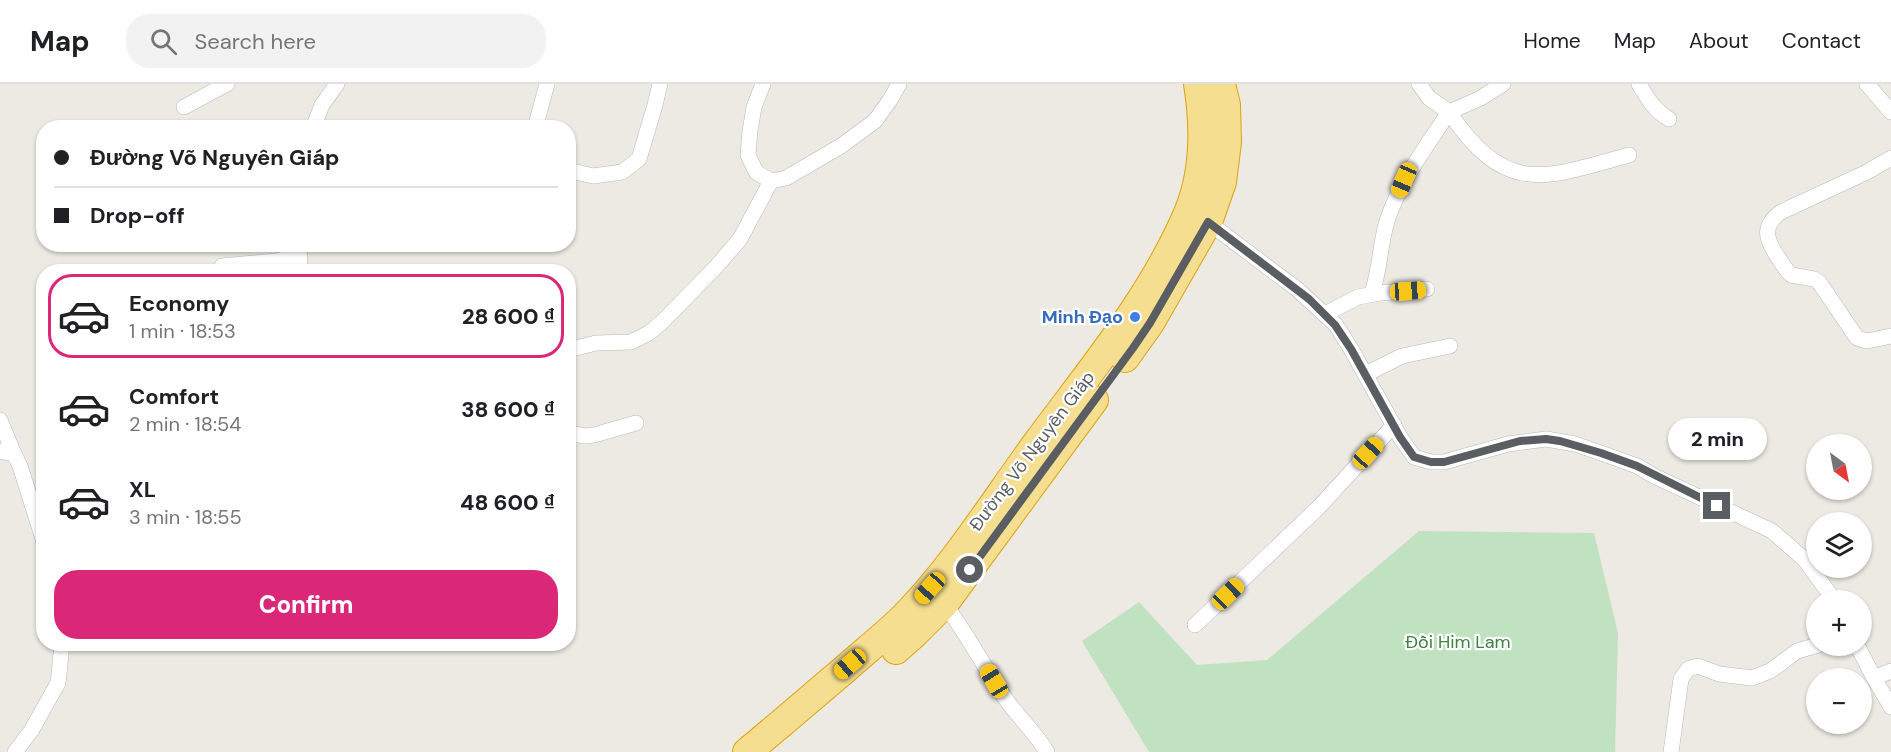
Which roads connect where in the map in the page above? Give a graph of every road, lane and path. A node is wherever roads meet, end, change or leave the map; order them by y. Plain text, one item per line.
1 (227, 84) edge
2 (336, 84) edge
3 (547, 84) edge
4 (660, 84) edge
5 (763, 84) edge
6 (899, 84) edge
7 (1198, 84) edge
8 (1221, 84) edge
9 (1419, 84) edge
10 (1503, 84) edge
11 (1639, 84) edge
12 (1867, 84) edge
13 (184, 107) dead end
14 (1449, 112) junction
15 (1891, 112) edge
16 (1670, 119) dead end
17 (316, 120) edge
18 (537, 120) edge
19 (1629, 155) dead end
20 (1891, 158) edge
21 (576, 172) edge
22 (771, 181) junction
23 (1198, 217) junction
24 (295, 252) edge
25 (244, 264) edge
26 (1426, 290) dead end
27 (1372, 293) junction
28 (1325, 314) junction
29 (1891, 336) edge
30 (1450, 346) dead end
31 (576, 348) edge
32 (1366, 374) junction
33 (0, 420) edge
34 (636, 423) dead end
35 (1394, 425) junction
36 (576, 434) edge
37 (7, 452) edge
38 (36, 517) edge
39 (1827, 590) edge
40 (937, 596) junction
41 (1195, 626) dead end
42 (1806, 648) edge
43 (61, 651) edge
44 (1863, 656) edge
45 (1891, 671) edge
46 (1874, 678) junction
47 (1891, 707) edge
48 (15, 752) edge
49 (747, 752) edge
50 (775, 752) edge
51 (1047, 752) edge
52 (1671, 752) edge

1 - 13 street
2 - 17 street
3 - 18 street
4 - 21 street
5 - 22 street
6 - 22 street
7 - 23 highway, Đường Võ Nguyên Giáp
8 - 23 highway, Đường Võ Nguyên Giáp
9 - 14 street
10 - 14 street
11 - 16 street
12 - 15 street
14 - 19 street
14 - 27 street
20 - 29 street
22 - 31 street
23 - 28 street
23 - 40 highway, Đường Võ Nguyên Giáp
24 - 25 street
26 - 27 street
27 - 28 street
28 - 32 street
30 - 32 street
32 - 35 street
33 - 37 street
34 - 36 street
35 - 39 street
35 - 41 street
37 - 38 street
40 - 49 highway, Đường Võ Nguyên Giáp
40 - 50 highway, Đường Võ Nguyên Giáp
40 - 51 street
42 - 52 street
43 - 48 street
44 - 46 street
45 - 46 street
46 - 47 street

